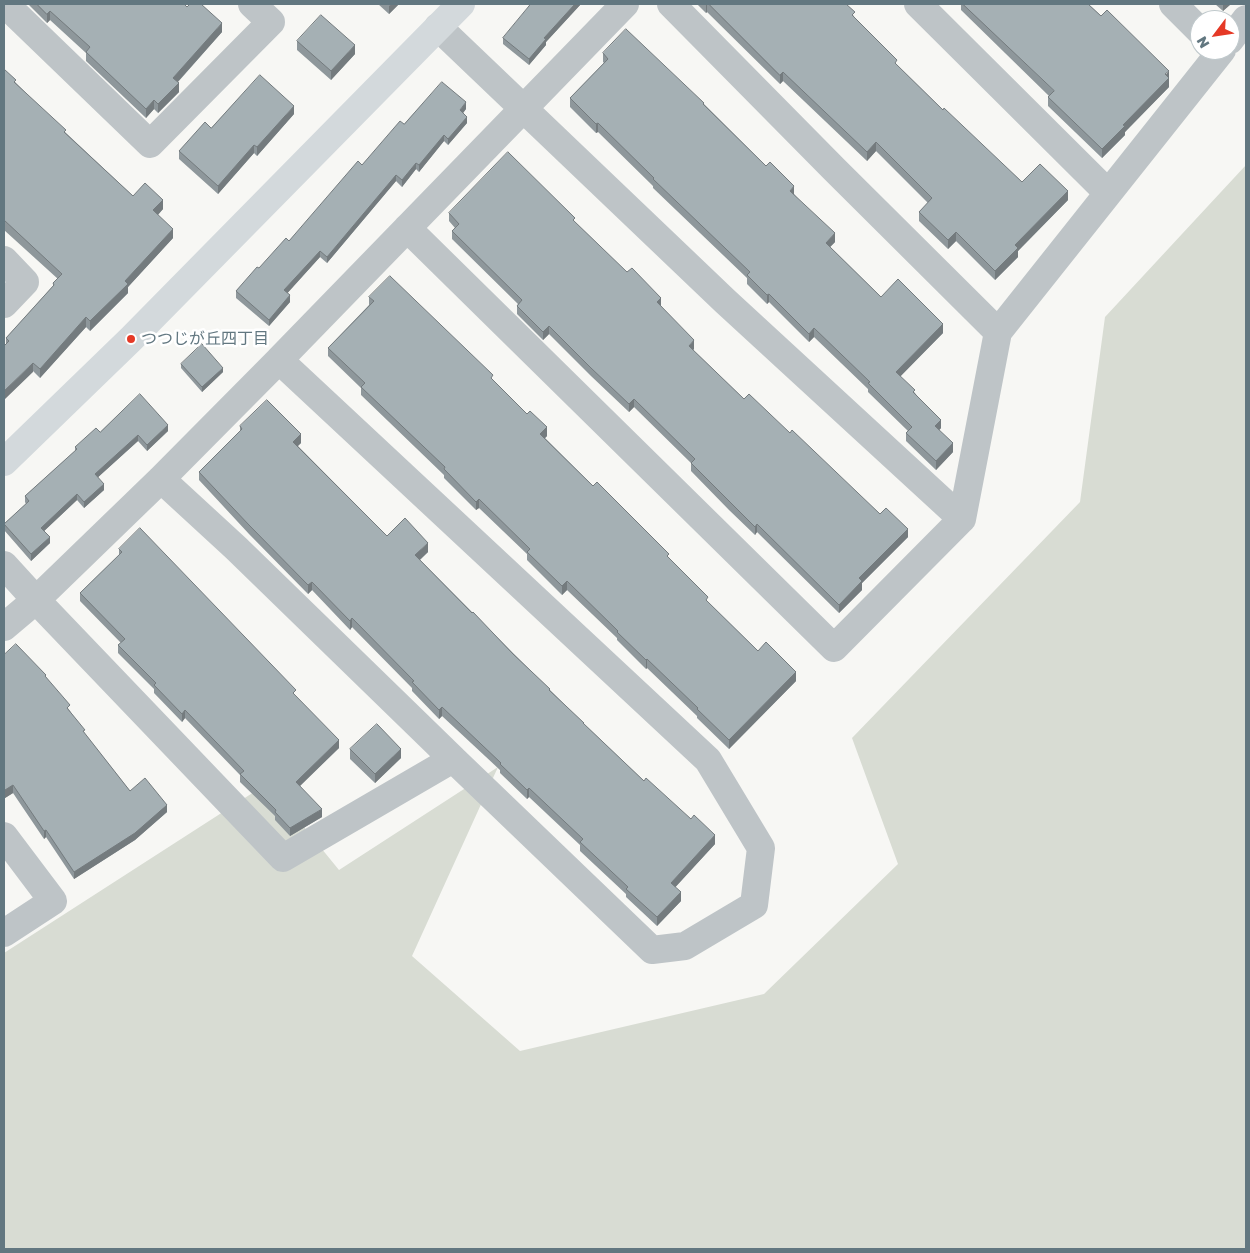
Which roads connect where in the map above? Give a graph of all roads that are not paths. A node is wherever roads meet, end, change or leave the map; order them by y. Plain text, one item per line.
1 (5, 4) edge
2 (252, 4) edge
3 (461, 4) edge
4 (625, 4) edge
5 (671, 4) edge
6 (918, 4) edge
7 (1173, 4) edge
8 (1190, 21) edge
9 (438, 27) junction
10 (1213, 60) edge
11 (523, 109) junction
12 (1108, 193) junction
13 (408, 228) junction
14 (4, 260) edge
15 (4, 304) edge
16 (998, 332) junction
17 (279, 360) junction
18 (4, 462) edge
19 (161, 479) junction
20 (962, 519) junction
21 (4, 565) edge
22 (36, 600) junction
23 (4, 627) edge
24 (453, 759) junction
25 (4, 836) edge
26 (4, 934) edge

1 - 2 street
3 - 9 street
4 - 11 street
5 - 16 street
6 - 12 street
7 - 8 street
9 - 11 street
9 - 18 street
10 - 12 street
11 - 13 street
11 - 20 street
12 - 16 street
13 - 17 street
13 - 20 street
14 - 15 street
16 - 20 street
17 - 19 street
17 - 24 street
19 - 22 street
19 - 24 street
21 - 22 street
22 - 23 street
22 - 24 street
25 - 26 street

